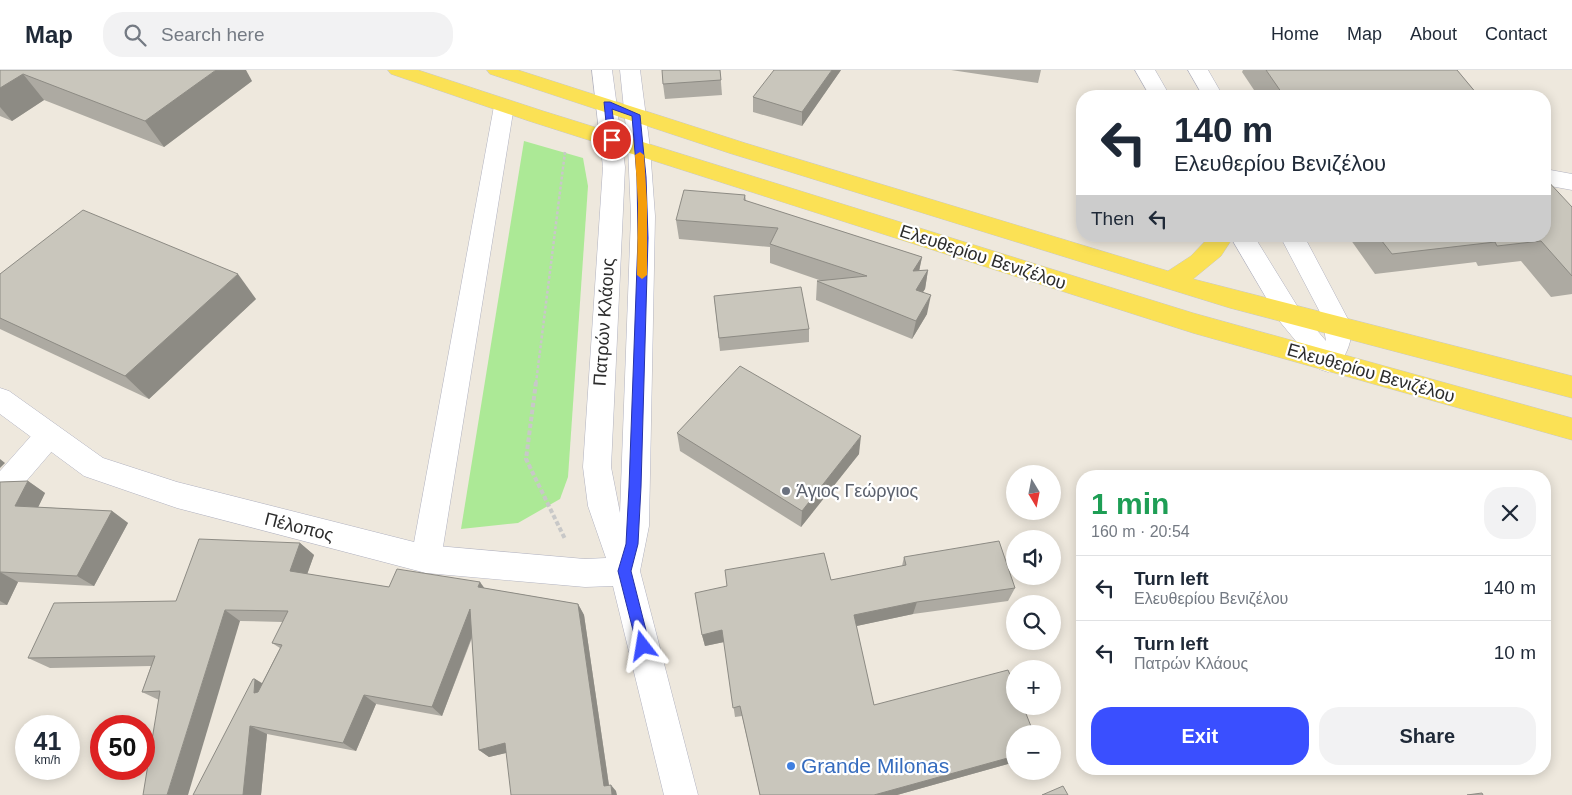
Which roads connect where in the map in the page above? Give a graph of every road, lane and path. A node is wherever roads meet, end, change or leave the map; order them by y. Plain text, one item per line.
1 (398, 70) edge
2 (497, 70) edge
3 (602, 70) edge
4 (630, 70) edge
5 (1145, 70) edge
6 (1198, 70) edge
7 (1157, 90) edge
8 (1210, 90) edge
9 (607, 104) junction
10 (504, 106) junction
11 (636, 115) junction
12 (569, 126) junction
13 (612, 140) junction
14 (639, 148) junction
15 (1572, 182) edge
16 (1551, 188) edge
17 (1219, 242) edge
18 (1246, 242) edge
19 (1295, 242) edge
20 (1170, 281) junction
21 (1290, 316) junction
22 (1339, 328) junction
23 (1328, 362) junction
24 (1572, 387) edge
25 (0, 399) edge
26 (1572, 428) edge
27 (49, 435) junction
28 (0, 491) edge
29 (426, 560) junction
30 (625, 571) junction
31 (585, 573) junction
32 (681, 795) edge

1 - 10 main road, Ελευθερίου Βενιζέλου
2 - 9 main road, Ελευθερίου Βενιζέλου
3 - 9 street, Πατρών Κλάους
4 - 11 street, Πατρών Κλάους
5 - 7 street
6 - 8 street
9 - 11 main road, Ελευθερίου Βενιζέλου
9 - 13 street, Πατρών Κλάους
10 - 12 main road, Ελευθερίου Βενιζέλου
10 - 29 street
11 - 14 street, Πατρών Κλάους
11 - 20 main road, Ελευθερίου Βενιζέλου
12 - 13 main road, Ελευθερίου Βενιζέλου
12 - 31 path
13 - 14 main road, Ελευθερίου Βενιζέλου
13 - 30 street, Πατρών Κλάους
14 - 23 main road, Ελευθερίου Βενιζέλου
14 - 30 street, Πατρών Κλάους
15 - 16 street
17 - 20 main road
18 - 21 street
19 - 22 street
20 - 21 main road, Ελευθερίου Βενιζέλου
21 - 22 main road, Ελευθερίου Βενιζέλου
21 - 23 street
22 - 23 street
22 - 24 main road, Ελευθερίου Βενιζέλου
23 - 26 main road, Ελευθερίου Βενιζέλου
25 - 27 street, Πέλοπος
27 - 28 street
27 - 29 street, Πέλοπος
29 - 31 street, Πέλοπος
30 - 31 street, Πέλοπος
30 - 32 street, Πατρών Κλάους

